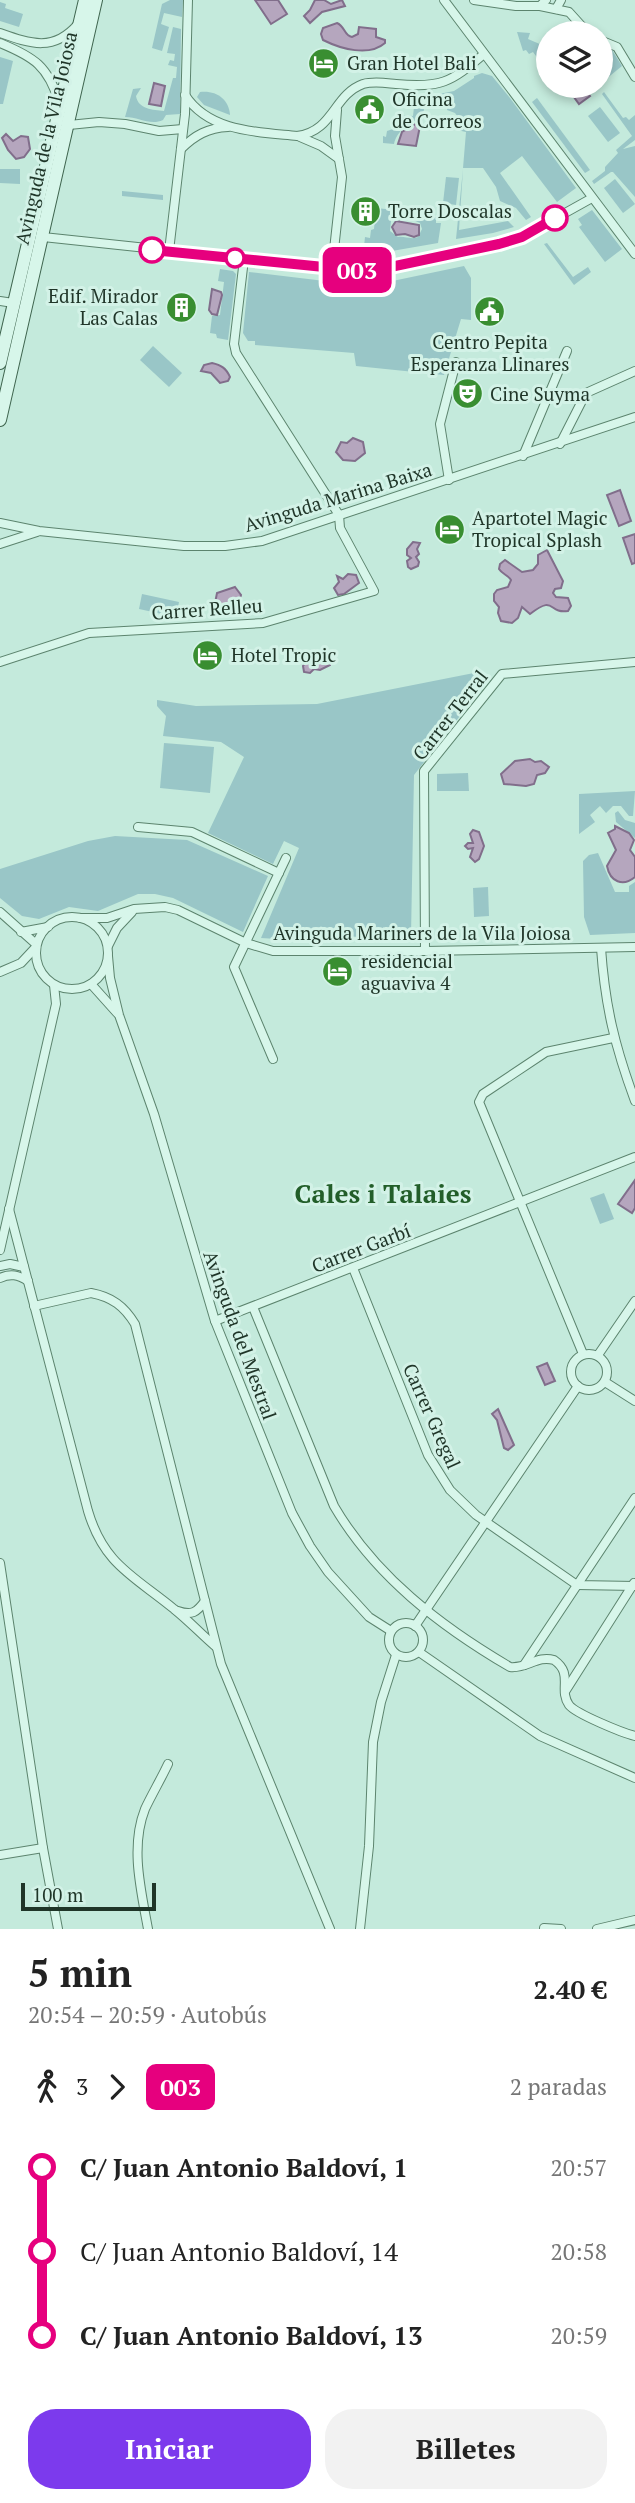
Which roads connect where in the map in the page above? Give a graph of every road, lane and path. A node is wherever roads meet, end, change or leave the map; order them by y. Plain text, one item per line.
1 (85, 0) edge
2 (96, 0) edge
3 (188, 0) edge
4 (444, 0) edge
5 (474, 0) edge
6 (561, 0) edge
7 (543, 3) edge
8 (555, 9) junction
9 (577, 21) edge
10 (80, 22) junction
11 (0, 33) edge
12 (0, 43) edge
13 (613, 45) edge
14 (484, 54) junction
15 (635, 77) edge
16 (185, 95) junction
17 (61, 106) junction
18 (337, 107) junction
19 (69, 125) junction
20 (231, 127) junction
21 (183, 129) junction
22 (297, 136) junction
23 (181, 149) junction
24 (339, 159) junction
25 (592, 198) junction
26 (38, 233) junction
27 (169, 251) junction
28 (635, 254) edge
29 (244, 259) junction
30 (332, 268) junction
31 (6, 302) edge
32 (567, 351) dead end
33 (456, 362) dead end
34 (0, 363) edge
35 (635, 371) edge
36 (635, 417) edge
37 (0, 420) edge
38 (560, 444) junction
39 (523, 456) junction
40 (449, 480) junction
41 (339, 515) junction
42 (0, 523) edge
43 (39, 531) junction
44 (0, 544) edge
45 (0, 662) edge
46 (635, 663) edge
47 (138, 827) dead end
48 (286, 858) dead end
49 (279, 873) junction
50 (134, 909) junction
51 (0, 912) edge
52 (80, 918) junction
53 (48, 927) junction
54 (21, 932) junction
55 (246, 943) junction
56 (36, 946) junction
57 (108, 946) junction
58 (635, 947) edge
59 (601, 948) junction
60 (425, 951) junction
61 (108, 956) junction
62 (21, 963) junction
63 (38, 965) junction
64 (0, 972) edge
65 (91, 984) junction
66 (54, 985) junction
67 (72, 990) junction
68 (56, 1004) junction
69 (119, 1015) junction
70 (613, 1038) junction
71 (274, 1059) dead end
72 (635, 1101) edge
73 (635, 1157) edge
74 (520, 1202) junction
75 (9, 1209) junction
76 (0, 1250) edge
77 (0, 1266) edge
78 (24, 1267) junction
79 (352, 1268) junction
80 (0, 1278) edge
81 (28, 1282) junction
82 (635, 1301) edge
83 (34, 1306) junction
84 (253, 1307) junction
85 (215, 1321) junction
86 (583, 1354) junction
87 (598, 1355) junction
88 (605, 1382) junction
89 (578, 1386) junction
90 (635, 1401) edge
91 (635, 1498) edge
92 (485, 1522) junction
93 (0, 1563) edge
94 (577, 1585) junction
95 (634, 1585) edge
96 (205, 1601) junction
97 (176, 1610) junction
98 (426, 1610) junction
99 (415, 1626) junction
100 (391, 1631) junction
101 (216, 1648) junction
102 (419, 1651) junction
103 (396, 1655) junction
104 (523, 1667) junction
105 (564, 1692) junction
106 (635, 1736) edge
107 (168, 1764) dead end
108 (635, 1778) edge
109 (43, 1849) junction
110 (0, 1855) edge
111 (635, 1920) edge
112 (544, 1928) edge
113 (58, 1929) edge
114 (148, 1929) edge
115 (331, 1929) edge
116 (360, 1929) edge
117 (561, 1929) edge
118 (597, 1929) edge

1 - 10 main road, Avinguda de la Vila Joiosa
2 - 19 main road, Avinguda de la Vila Joiosa
3 - 16 street
4 - 14 street
5 - 7 street
6 - 8 street
7 - 8 street
8 - 9 street
10 - 11 street
10 - 17 main road, Avinguda de la Vila Joiosa
12 - 17 street
13 - 15 street
14 - 18 street
14 - 25 street
16 - 20 street
16 - 21 street
17 - 26 main road, Avinguda de la Vila Joiosa
18 - 22 street
18 - 24 street
19 - 21 street
19 - 26 main road, Avinguda de la Vila Joiosa
20 - 22 street
20 - 23 street
21 - 23 street
22 - 24 street
23 - 27 street
24 - 30 street
25 - 28 street
25 - 30 street
26 - 27 street
26 - 31 main road, Avinguda de la Vila Joiosa
26 - 37 main road, Avinguda de la Vila Joiosa
27 - 29 street
29 - 30 street
29 - 41 street
31 - 34 main road, Avinguda de la Vila Joiosa
32 - 39 street
33 - 40 street
35 - 38 street
36 - 38 street, Avinguda Marina Baixa
38 - 39 street, Avinguda Marina Baixa
39 - 40 street, Avinguda Marina Baixa
40 - 41 street, Avinguda Marina Baixa
41 - 43 street, Avinguda Marina Baixa
41 - 45 street, Carrer Relleu
42 - 43 street, Avinguda Marina Baixa
43 - 44 street
46 - 60 street, Carrer Terral
47 - 49 street
48 - 49 street
49 - 55 street
50 - 52 street, Avinguda Mariners de la Vila Joiosa
50 - 55 street, Avinguda Mariners de la Vila Joiosa
50 - 57 street
51 - 54 street
52 - 53 street
52 - 57 street
53 - 54 street
53 - 56 street
54 - 56 street
55 - 60 street, Avinguda Mariners de la Vila Joiosa
55 - 71 street
56 - 62 street
56 - 63 street
57 - 61 street
58 - 59 street, Avinguda Mariners de la Vila Joiosa
59 - 60 street, Avinguda Mariners de la Vila Joiosa
59 - 70 street
61 - 65 street
61 - 69 street, Avinguda del Mestral
62 - 63 street
62 - 64 street
63 - 66 street
65 - 67 street
65 - 69 street, Avinguda del Mestral
66 - 67 street
66 - 68 street
67 - 68 street
68 - 75 street
69 - 85 street, Avinguda del Mestral
70 - 72 street
70 - 74 street
73 - 74 street, Carrer Garbí
74 - 79 street, Carrer Garbí
74 - 86 street
75 - 76 street
75 - 78 street
77 - 78 street
78 - 81 street
79 - 84 street, Carrer Garbí
79 - 92 street, Carrer Gregal
80 - 81 street
81 - 83 street
82 - 87 street
83 - 96 street
83 - 97 street
84 - 85 street, Carrer Garbí
84 - 98 street, Avinguda del Mestral
85 - 100 street, Avinguda del Mestral
86 - 87 street
86 - 89 street
87 - 88 street
88 - 89 street
88 - 90 street
89 - 92 street
91 - 94 street
92 - 94 street, Carrer Gregal
92 - 98 street
93 - 109 street
94 - 95 street
94 - 104 street
95 - 105 street
96 - 97 street
96 - 101 street
97 - 101 street
98 - 99 street
98 - 104 street, Avinguda del Mestral
99 - 100 street
99 - 102 street
100 - 103 street
101 - 115 street
102 - 103 street
102 - 108 street
103 - 116 street
104 - 105 street
105 - 106 street
107 - 114 street
109 - 110 street
109 - 113 street
111 - 118 street
112 - 117 street

